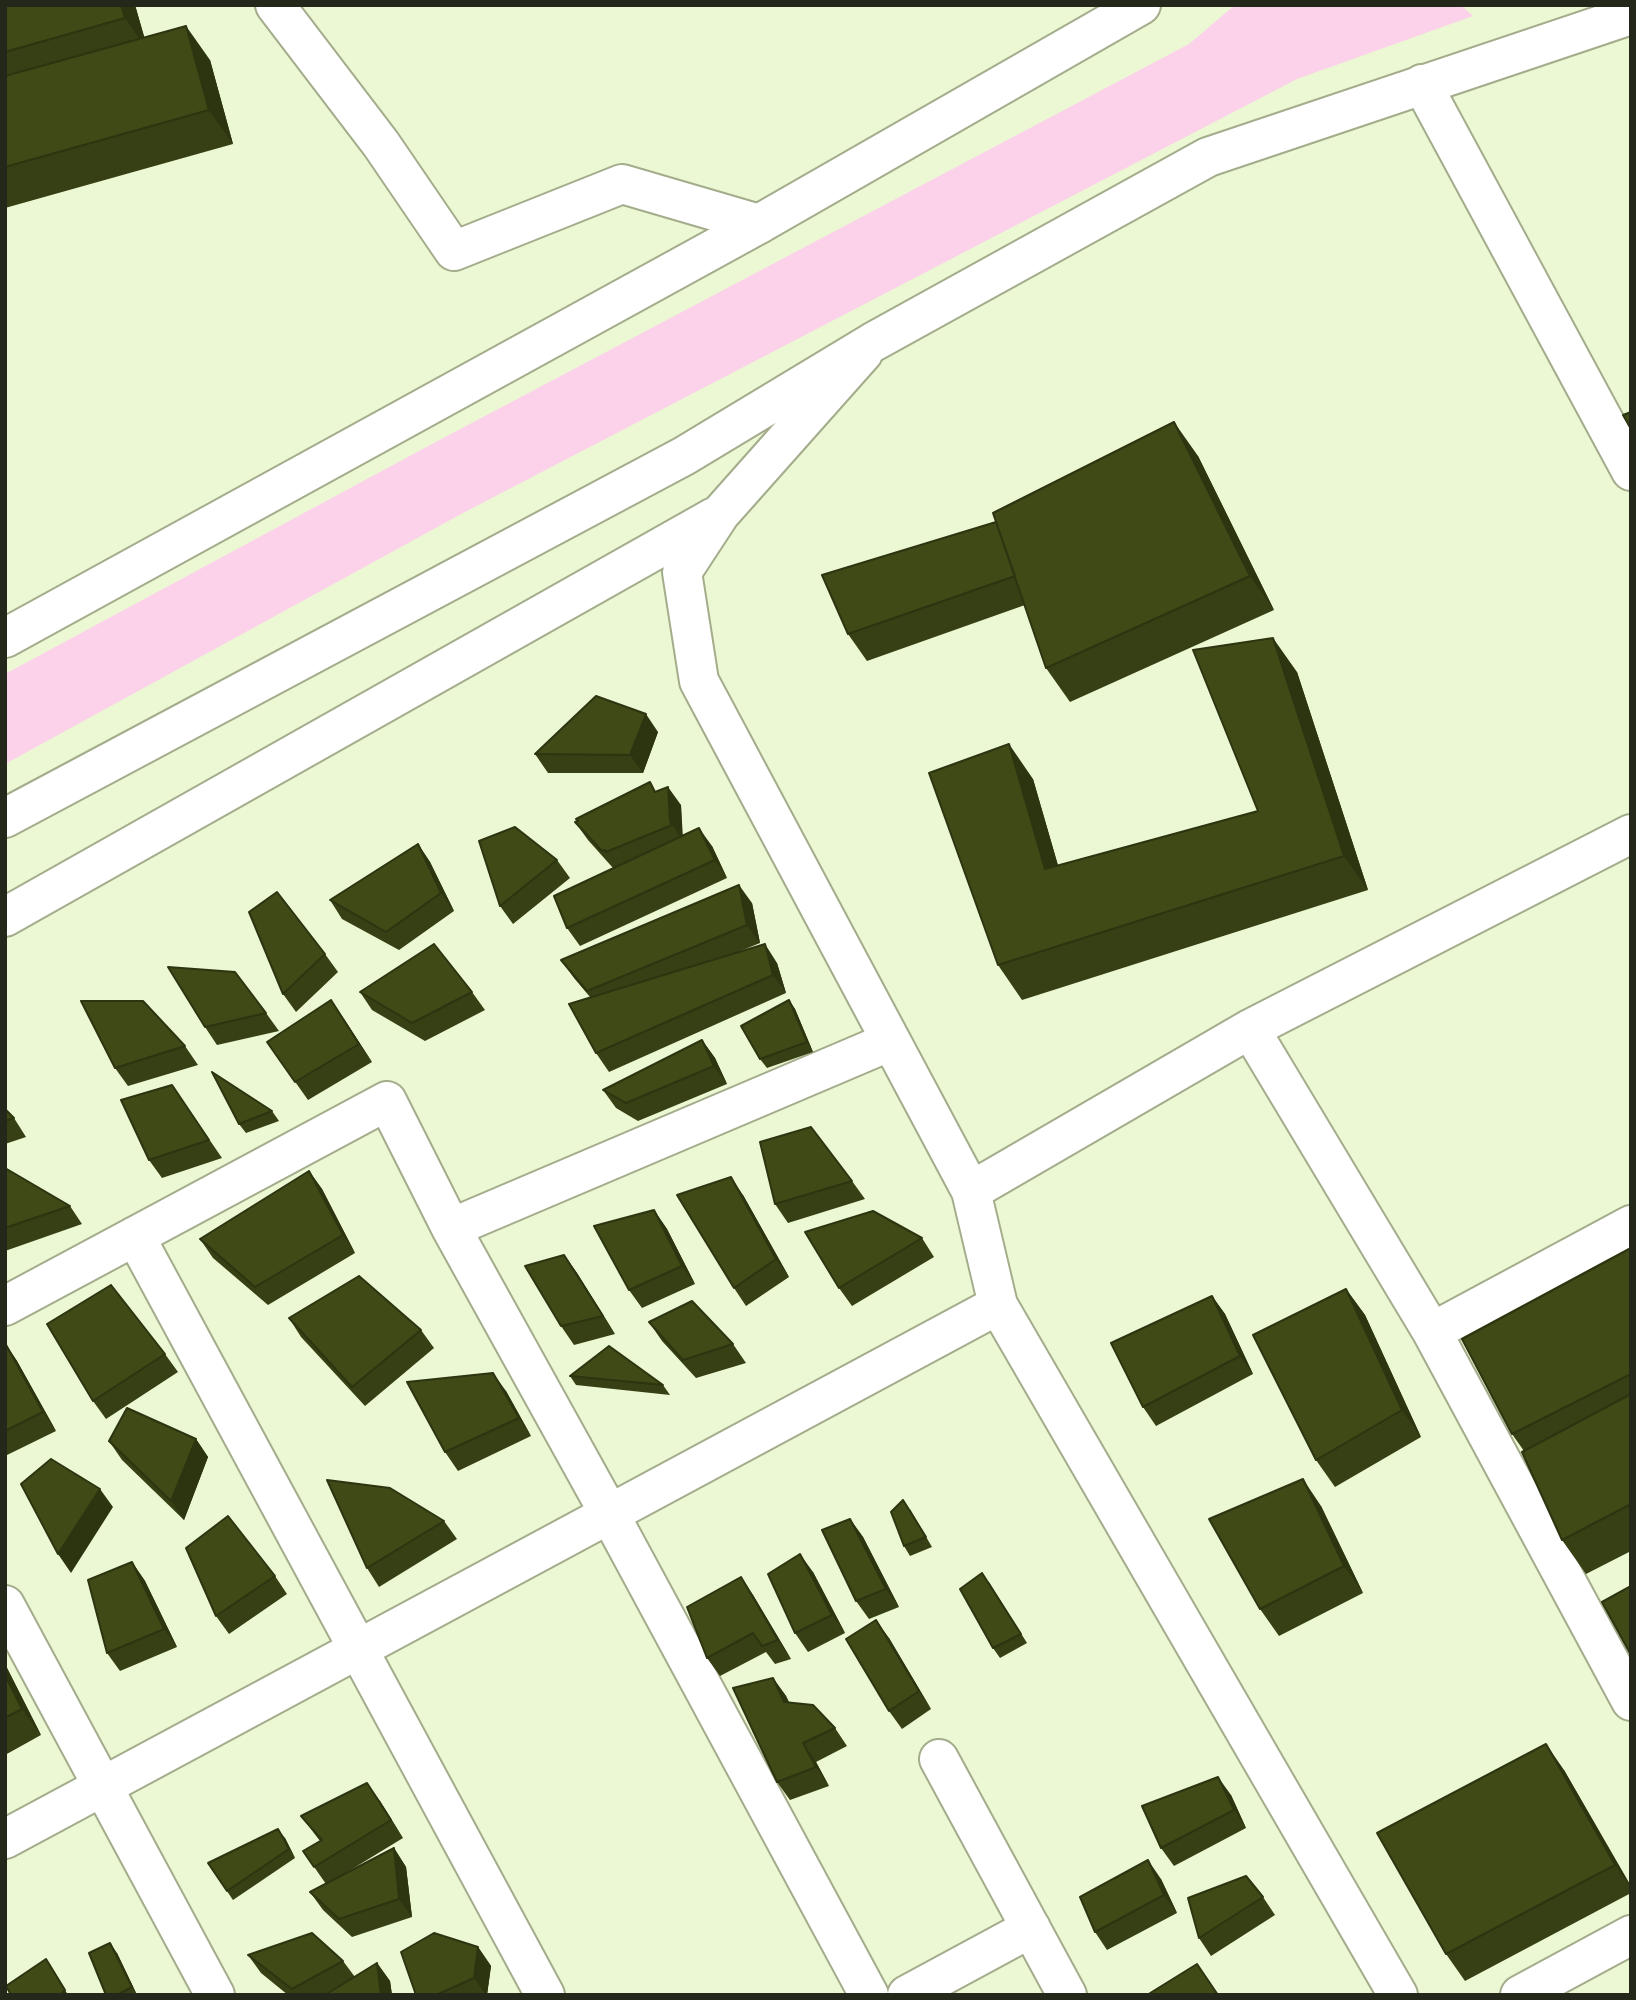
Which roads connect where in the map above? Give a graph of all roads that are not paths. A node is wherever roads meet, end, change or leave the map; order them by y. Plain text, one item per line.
1 (275, 5) edge
2 (1141, 5) edge
3 (1594, 5) edge
4 (1631, 13) edge
5 (1422, 84) junction
6 (760, 224) junction
7 (873, 342) junction
8 (1631, 471) edge
9 (720, 514) junction
10 (5, 638) edge
11 (5, 818) edge
12 (1631, 834) edge
13 (5, 917) edge
14 (1250, 1029) junction
15 (891, 1041) junction
16 (971, 1191) junction
17 (1631, 1225) edge
18 (450, 1228) junction
19 (135, 1236) junction
20 (998, 1305) junction
21 (5, 1306) edge
22 (1432, 1332) junction
23 (610, 1514) junction
24 (5, 1605) edge
25 (358, 1650) junction
26 (1631, 1701) edge
27 (939, 1759) dead end
28 (103, 1786) junction
29 (5, 1839) edge
30 (1031, 1928) junction
31 (1631, 1935) edge
32 (215, 1995) edge
33 (545, 1995) edge
34 (869, 1995) edge
35 (907, 1995) edge
36 (1067, 1995) edge
37 (1398, 1995) edge
38 (1520, 1995) edge

1 - 6 street
2 - 6 street
3 - 4 street
4 - 5 street
5 - 7 street
5 - 8 street
6 - 10 street
7 - 9 street
7 - 11 street
9 - 13 street
9 - 15 street
12 - 14 street
14 - 16 street
14 - 22 street
15 - 16 street
15 - 18 street
16 - 20 street
17 - 22 street
18 - 19 street
18 - 23 street
19 - 21 street
19 - 25 street
20 - 23 street
20 - 37 street
22 - 26 street
23 - 25 street
23 - 34 street
24 - 28 street
25 - 28 street
25 - 33 street
27 - 30 street
28 - 29 street
28 - 32 street
30 - 35 street
30 - 36 street
31 - 38 street

